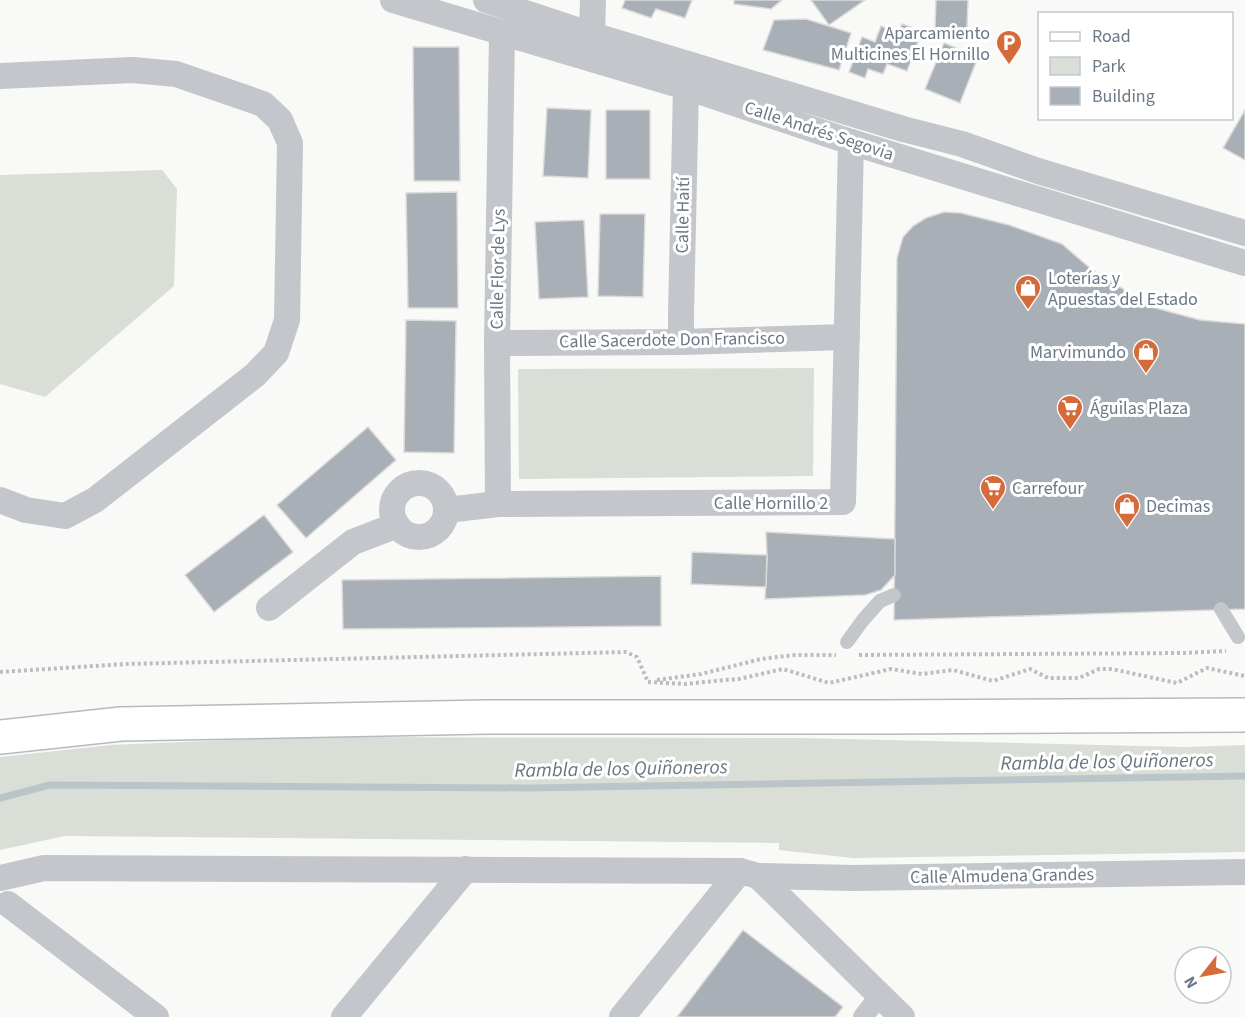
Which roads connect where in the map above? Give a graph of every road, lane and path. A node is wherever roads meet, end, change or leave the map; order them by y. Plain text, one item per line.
1 (393, 0) edge
2 (486, 0) edge
3 (592, 0) edge
4 (502, 34) junction
5 (592, 35) junction
6 (0, 76) edge
7 (686, 87) junction
8 (851, 142) junction
9 (1245, 233) edge
10 (1245, 263) edge
11 (847, 336) junction
12 (681, 342) junction
13 (497, 343) junction
14 (0, 500) edge
15 (498, 504) junction
16 (447, 510) junction
17 (397, 525) junction
18 (894, 595) dead end
19 (269, 608) dead end
20 (1221, 609) dead end
21 (1236, 644) joint
22 (848, 650) junction
23 (0, 672) edge
24 (1245, 676) edge
25 (648, 682) junction
26 (1245, 715) edge
27 (0, 737) edge
28 (466, 869) junction
29 (1245, 872) edge
30 (749, 874) junction
31 (0, 878) edge
32 (3, 902) edge
33 (880, 994) junction
34 (156, 1017) edge
35 (344, 1017) edge
36 (622, 1017) edge
37 (863, 1017) edge
38 (903, 1017) edge

1 - 4 street, Calle Andrés Segovia
2 - 5 street, Calle Andrés Segovia
3 - 5 street
4 - 7 street, Calle Andrés Segovia
4 - 13 street, Calle Flor de Lys
5 - 9 street, Calle Andrés Segovia
6 - 14 street
7 - 8 street, Calle Andrés Segovia
7 - 12 street, Calle Haití
8 - 10 street, Calle Andrés Segovia
8 - 11 street, Calle Hornillo 2
11 - 12 street, Calle Sacerdote Don Francisco
11 - 15 street, Calle Hornillo 2
12 - 13 street, Calle Sacerdote Don Francisco
13 - 15 street, Calle Flor de Lys
15 - 16 street, Calle Hornillo 2
16 - 17 street
16 - 17 street
17 - 19 street
18 - 22 lane
20 - 21 lane
21 - 22 path
22 - 25 path
23 - 25 path
24 - 25 path
26 - 27 main road
28 - 30 street, Calle Almudena Grandes
28 - 31 street, Calle Almudena Grandes
28 - 35 street
29 - 30 street, Calle Almudena Grandes
30 - 33 street
30 - 36 street
32 - 34 street
33 - 37 street
33 - 38 street

